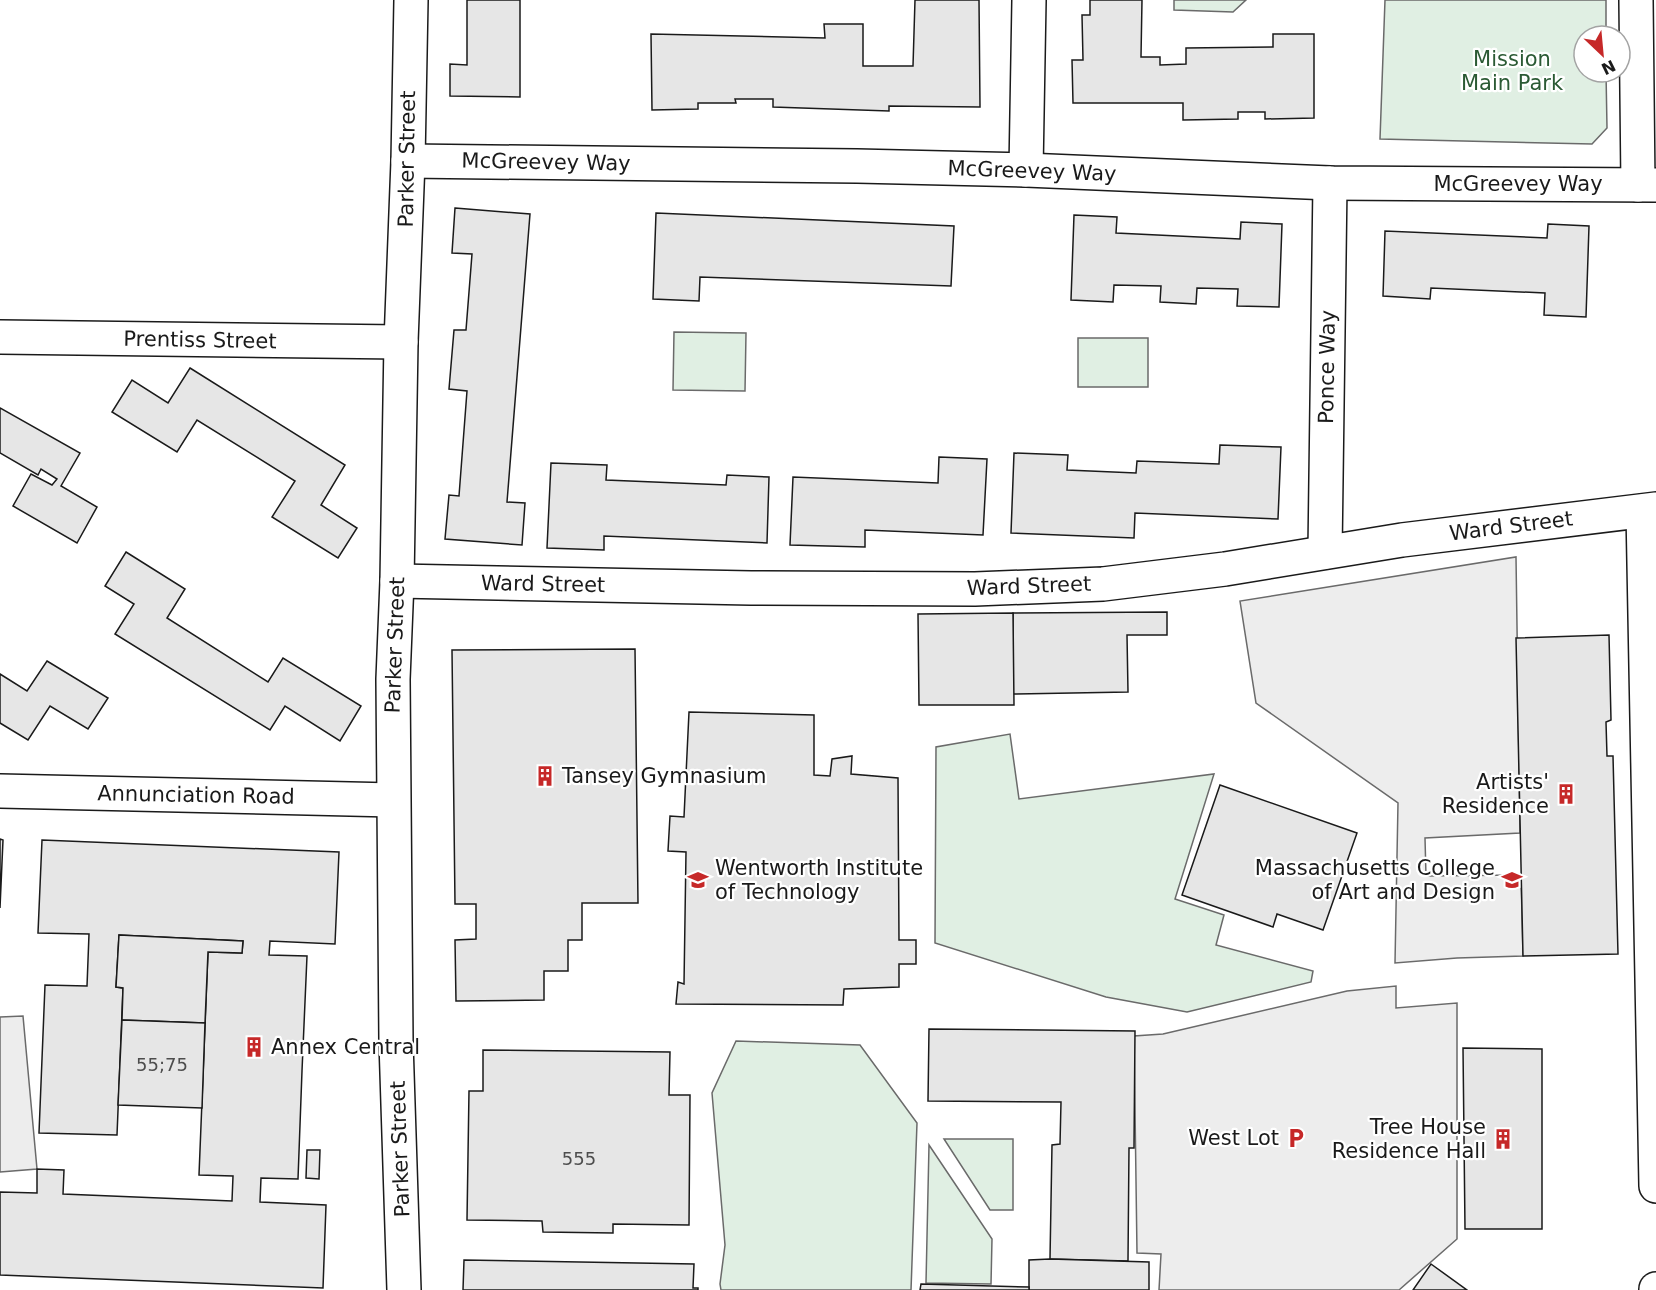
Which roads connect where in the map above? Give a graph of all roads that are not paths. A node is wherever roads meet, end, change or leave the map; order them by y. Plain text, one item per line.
1 (411, 0) edge
2 (1029, 0) edge
3 (1636, 0) edge
4 (408, 161) junction
5 (1026, 170) junction
6 (1330, 183) junction
7 (1647, 185) edge
8 (0, 337) edge
9 (401, 342) junction
10 (1650, 510) edge
11 (1325, 552) junction
12 (398, 581) junction
13 (0, 791) edge
14 (393, 800) junction
15 (1656, 1186) edge
16 (404, 1290) edge

1 - 4 street, Parker Street
2 - 5 street
3 - 7 street
4 - 5 street, McGreevey Way
4 - 9 street, Parker Street
5 - 6 street, McGreevey Way
6 - 7 street, McGreevey Way
6 - 11 street, Ponce Way
8 - 9 street, Prentiss Street
9 - 12 street, Parker Street
10 - 11 street, Ward Street
10 - 15 street
11 - 12 street, Ward Street
12 - 14 street, Parker Street
13 - 14 street, Annunciation Road
14 - 16 street, Parker Street

